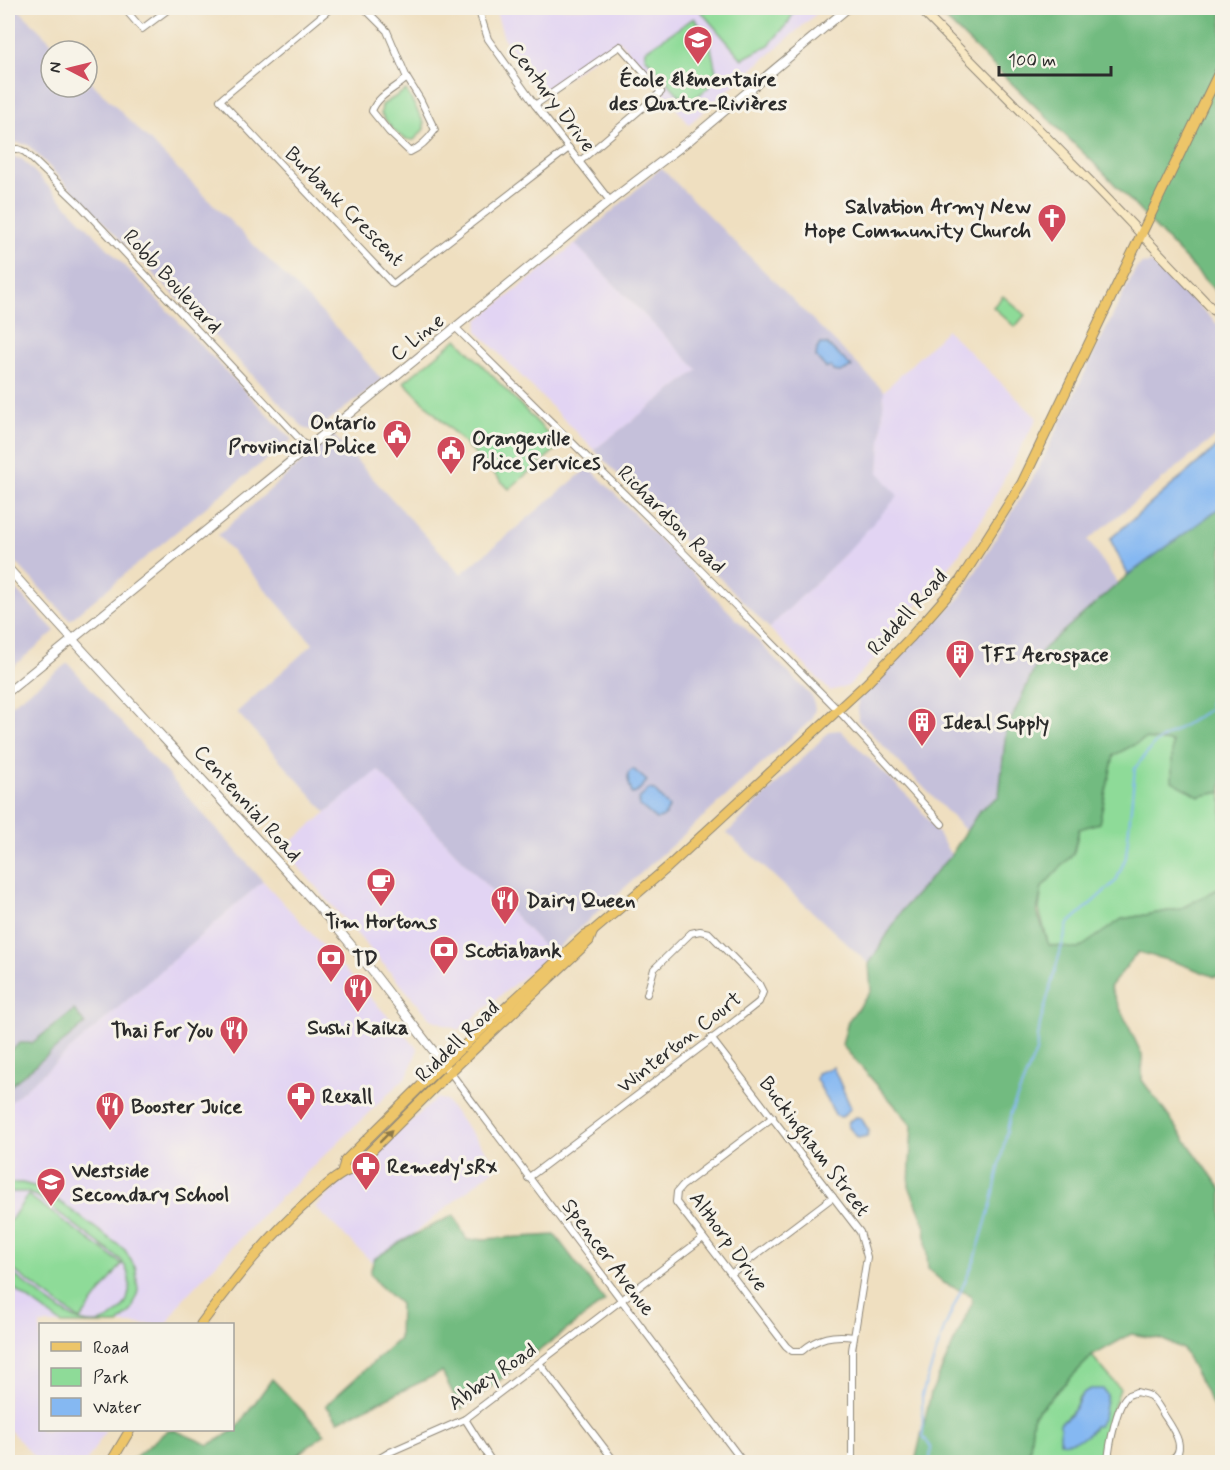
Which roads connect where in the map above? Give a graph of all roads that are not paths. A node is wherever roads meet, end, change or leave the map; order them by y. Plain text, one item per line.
1 (124, 8) edge
2 (170, 8) edge
3 (331, 8) edge
4 (364, 8) edge
5 (478, 8) edge
6 (848, 8) edge
7 (919, 8) edge
8 (1222, 66) edge
9 (407, 78) junction
10 (535, 105) junction
11 (569, 148) junction
12 (8, 149) edge
13 (579, 162) junction
14 (610, 201) junction
15 (1141, 235) junction
16 (1222, 319) edge
17 (456, 328) junction
18 (308, 448) junction
19 (8, 567) edge
20 (72, 640) junction
21 (8, 692) edge
22 (838, 710) junction
23 (942, 824) dead end
24 (647, 994) dead end
25 (711, 1038) junction
26 (447, 1068) junction
27 (774, 1118) junction
28 (528, 1178) junction
29 (833, 1197) junction
30 (703, 1238) junction
31 (732, 1274) junction
32 (621, 1301) junction
33 (202, 1323) edge
34 (854, 1337) junction
35 (540, 1364) junction
36 (465, 1419) junction
37 (129, 1431) edge
38 (1108, 1461) edge
39 (111, 1462) edge
40 (373, 1462) edge
41 (492, 1462) edge
42 (615, 1462) edge
43 (743, 1462) edge
44 (852, 1462) edge
45 (1146, 1462) edge
46 (1166, 1462) edge

1 - 2 street
3 - 11 street, Burbank Crescent
4 - 9 street
5 - 10 street, Century Drive
6 - 14 street, C Line
7 - 15 main road
8 - 15 main road, Riddell Road
9 - 9 street
10 - 11 street, Century Drive
10 - 13 street
11 - 13 street, Century Drive
12 - 18 street, Robb Boulevard
13 - 14 street, Century Drive
14 - 17 street, C Line
15 - 16 main road
15 - 22 main road, Riddell Road
17 - 18 street, C Line
17 - 22 street, Richardson Road
18 - 20 street, C Line
19 - 20 street, Centennial Road
20 - 21 street, C Line
20 - 26 street, Centennial Road
22 - 23 street, Richardson Road
22 - 26 main road, Riddell Road
24 - 25 street, Winterton Court
25 - 27 street, Buckingham Street
25 - 28 street, Winterton Court
26 - 28 street, Spencer Avenue
26 - 33 main road, Riddell Road
27 - 29 street, Buckingham Street
27 - 30 street, Althorp Drive
28 - 32 street, Spencer Avenue
29 - 31 street
29 - 34 street, Buckingham Street
30 - 31 street, Althorp Drive
30 - 32 street, Abbey Road
31 - 34 street, Althorp Drive
32 - 35 street, Abbey Road
32 - 43 street, Spencer Avenue
34 - 44 street, Buckingham Street
35 - 36 street, Abbey Road
35 - 42 street
36 - 40 street, Abbey Road
36 - 41 street
37 - 39 main road
38 - 45 street
38 - 46 street

